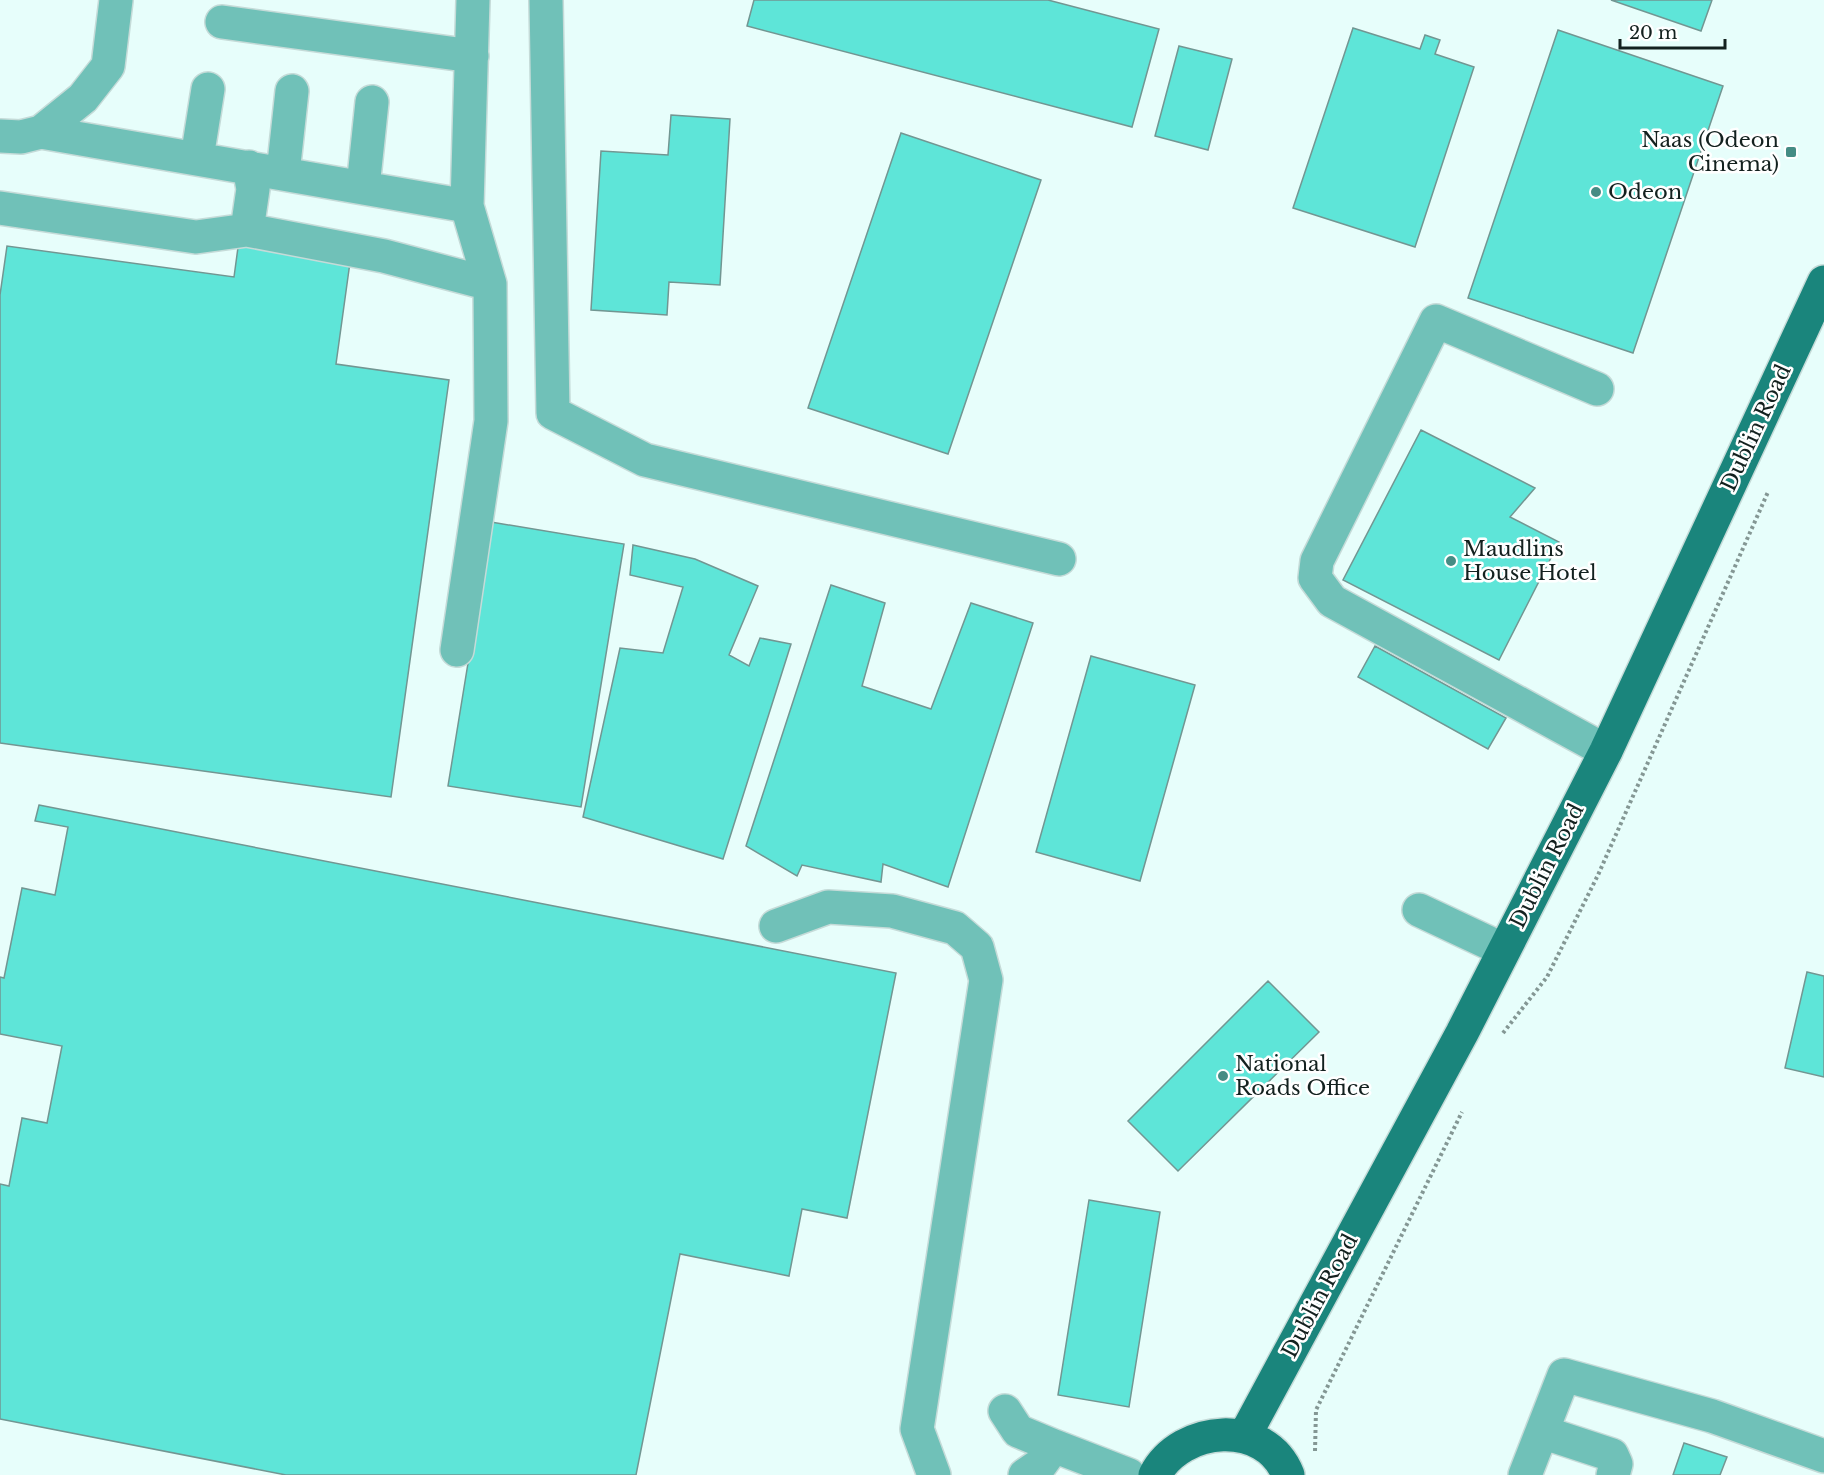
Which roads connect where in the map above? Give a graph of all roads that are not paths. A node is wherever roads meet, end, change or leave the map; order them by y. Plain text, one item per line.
1 (117, 0) edge
2 (473, 0) edge
3 (546, 0) edge
4 (222, 22) dead end
5 (472, 56) junction
6 (208, 89) dead end
7 (292, 90) dead end
8 (372, 102) dead end
9 (41, 132) junction
10 (0, 136) edge
11 (197, 158) junction
12 (249, 167) junction
13 (283, 173) junction
14 (363, 188) junction
15 (467, 206) junction
16 (0, 208) edge
17 (247, 230) junction
18 (1824, 282) edge
19 (490, 284) junction
20 (1597, 389) dead end
21 (1059, 559) dead end
22 (457, 650) dead end
23 (1606, 751) junction
24 (1419, 910) dead end
25 (777, 926) dead end
26 (1504, 950) junction
27 (1005, 1411) dead end
28 (1542, 1432) junction
29 (1244, 1437) junction
30 (1054, 1446) junction
31 (1824, 1456) edge
32 (934, 1475) edge
33 (1025, 1475) edge
34 (1129, 1475) edge
35 (1155, 1475) edge
36 (1288, 1475) edge
37 (1525, 1475) edge
38 (1613, 1475) edge

1 - 9 lane
2 - 5 lane
3 - 21 lane
4 - 5 lane
5 - 15 lane
6 - 11 lane
7 - 13 lane
8 - 14 lane
9 - 10 lane
9 - 11 lane
11 - 12 lane
12 - 13 lane
12 - 17 lane
13 - 14 lane
14 - 15 lane
15 - 19 lane
16 - 17 lane
17 - 19 lane
18 - 23 main road, Dublin Road
19 - 22 lane
20 - 23 lane
23 - 26 main road, Dublin Road
24 - 26 lane
25 - 32 lane
26 - 29 main road, Dublin Road
27 - 30 lane
28 - 31 lane
28 - 37 lane
28 - 38 lane
29 - 35 main road
29 - 36 main road
30 - 33 lane
30 - 34 lane

